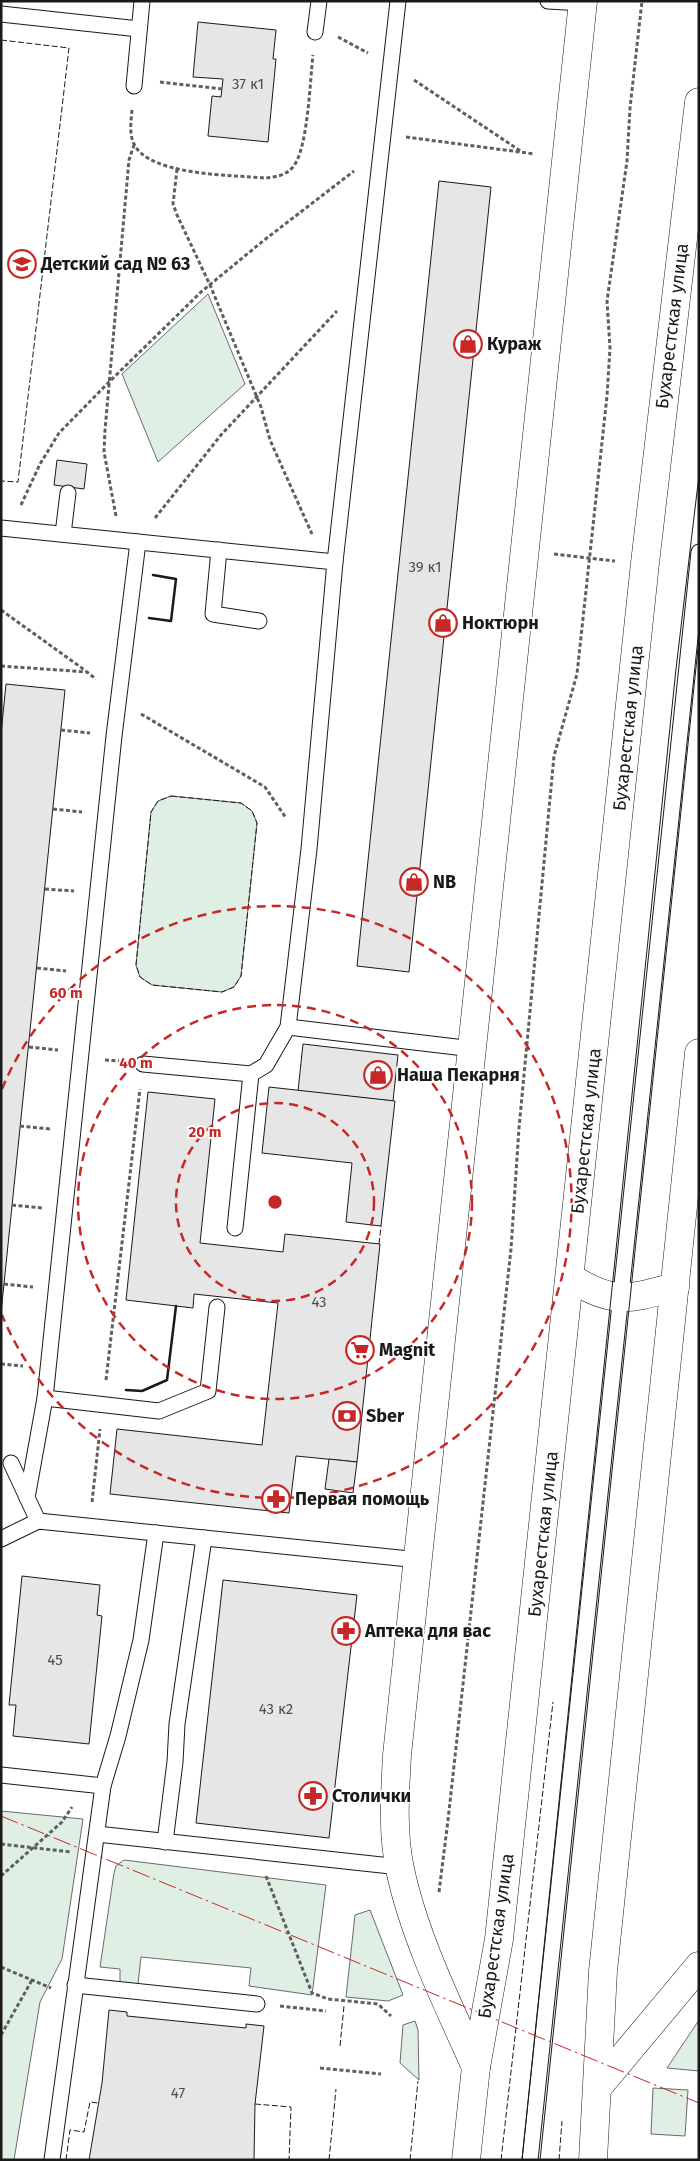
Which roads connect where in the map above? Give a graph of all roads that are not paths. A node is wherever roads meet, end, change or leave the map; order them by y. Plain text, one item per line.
1 (142, 1) edge
2 (319, 1) edge
3 (398, 1) edge
4 (548, 1) edge
5 (583, 2) edge
6 (1, 14) edge
7 (316, 28) road end
8 (139, 29) junction
9 (134, 83) road end
10 (699, 102) edge
11 (68, 493) dead end
12 (5, 528) edge
13 (63, 534) junction
14 (138, 542) junction
15 (219, 550) junction
16 (699, 552) edge
17 (335, 562) junction
18 (259, 621) dead end
19 (288, 1027) junction
20 (473, 1050) junction
21 (699, 1053) edge
22 (142, 1064) road end
23 (251, 1074) junction
24 (235, 1228) dead end
25 (571, 1278) junction
26 (675, 1287) junction
27 (621, 1298) junction
28 (217, 1307) dead end
29 (45, 1398) junction
30 (6, 1462) edge
31 (33, 1468) junction
32 (27, 1498) junction
33 (38, 1521) junction
34 (156, 1533) junction
35 (204, 1538) junction
36 (1, 1540) edge
37 (419, 1560) junction
38 (1, 1775) edge
39 (95, 1785) junction
40 (97, 1834) junction
41 (165, 1842) junction
42 (400, 1867) junction
43 (699, 1966) edge
44 (75, 1985) junction
45 (257, 2004) road end
46 (476, 2067) junction
47 (598, 2087) junction
48 (52, 2160) edge
49 (466, 2160) edge
50 (530, 2160) edge
51 (593, 2160) edge

1 - 8 lane
2 - 7 lane
3 - 17 lane
4 - 5 lane
5 - 20 main road
6 - 8 lane
8 - 9 lane
10 - 25 main road, Бухарестская улица
11 - 13 lane
12 - 13 lane
13 - 14 lane
14 - 15 lane
14 - 29 lane
15 - 17 lane
15 - 18 lane
16 - 27 lane
17 - 19 lane
19 - 20 lane
19 - 23 lane
20 - 37 main road
21 - 26 main road
22 - 23 lane
23 - 24 lane
25 - 27 main road
25 - 46 main road, Бухарестская улица
26 - 27 main road
26 - 47 main road
27 - 50 lane
28 - 29 lane
29 - 31 lane
30 - 31 lane
30 - 32 lane
31 - 32 lane
32 - 33 lane
33 - 34 lane
33 - 36 lane
34 - 35 lane
34 - 39 lane
35 - 37 lane
35 - 41 lane
37 - 42 main road
38 - 39 lane
39 - 40 lane
40 - 41 lane
40 - 44 lane
41 - 42 lane
42 - 46 main road
43 - 47 main road
44 - 45 lane
44 - 48 lane
46 - 49 main road, Бухарестская улица
47 - 51 main road

